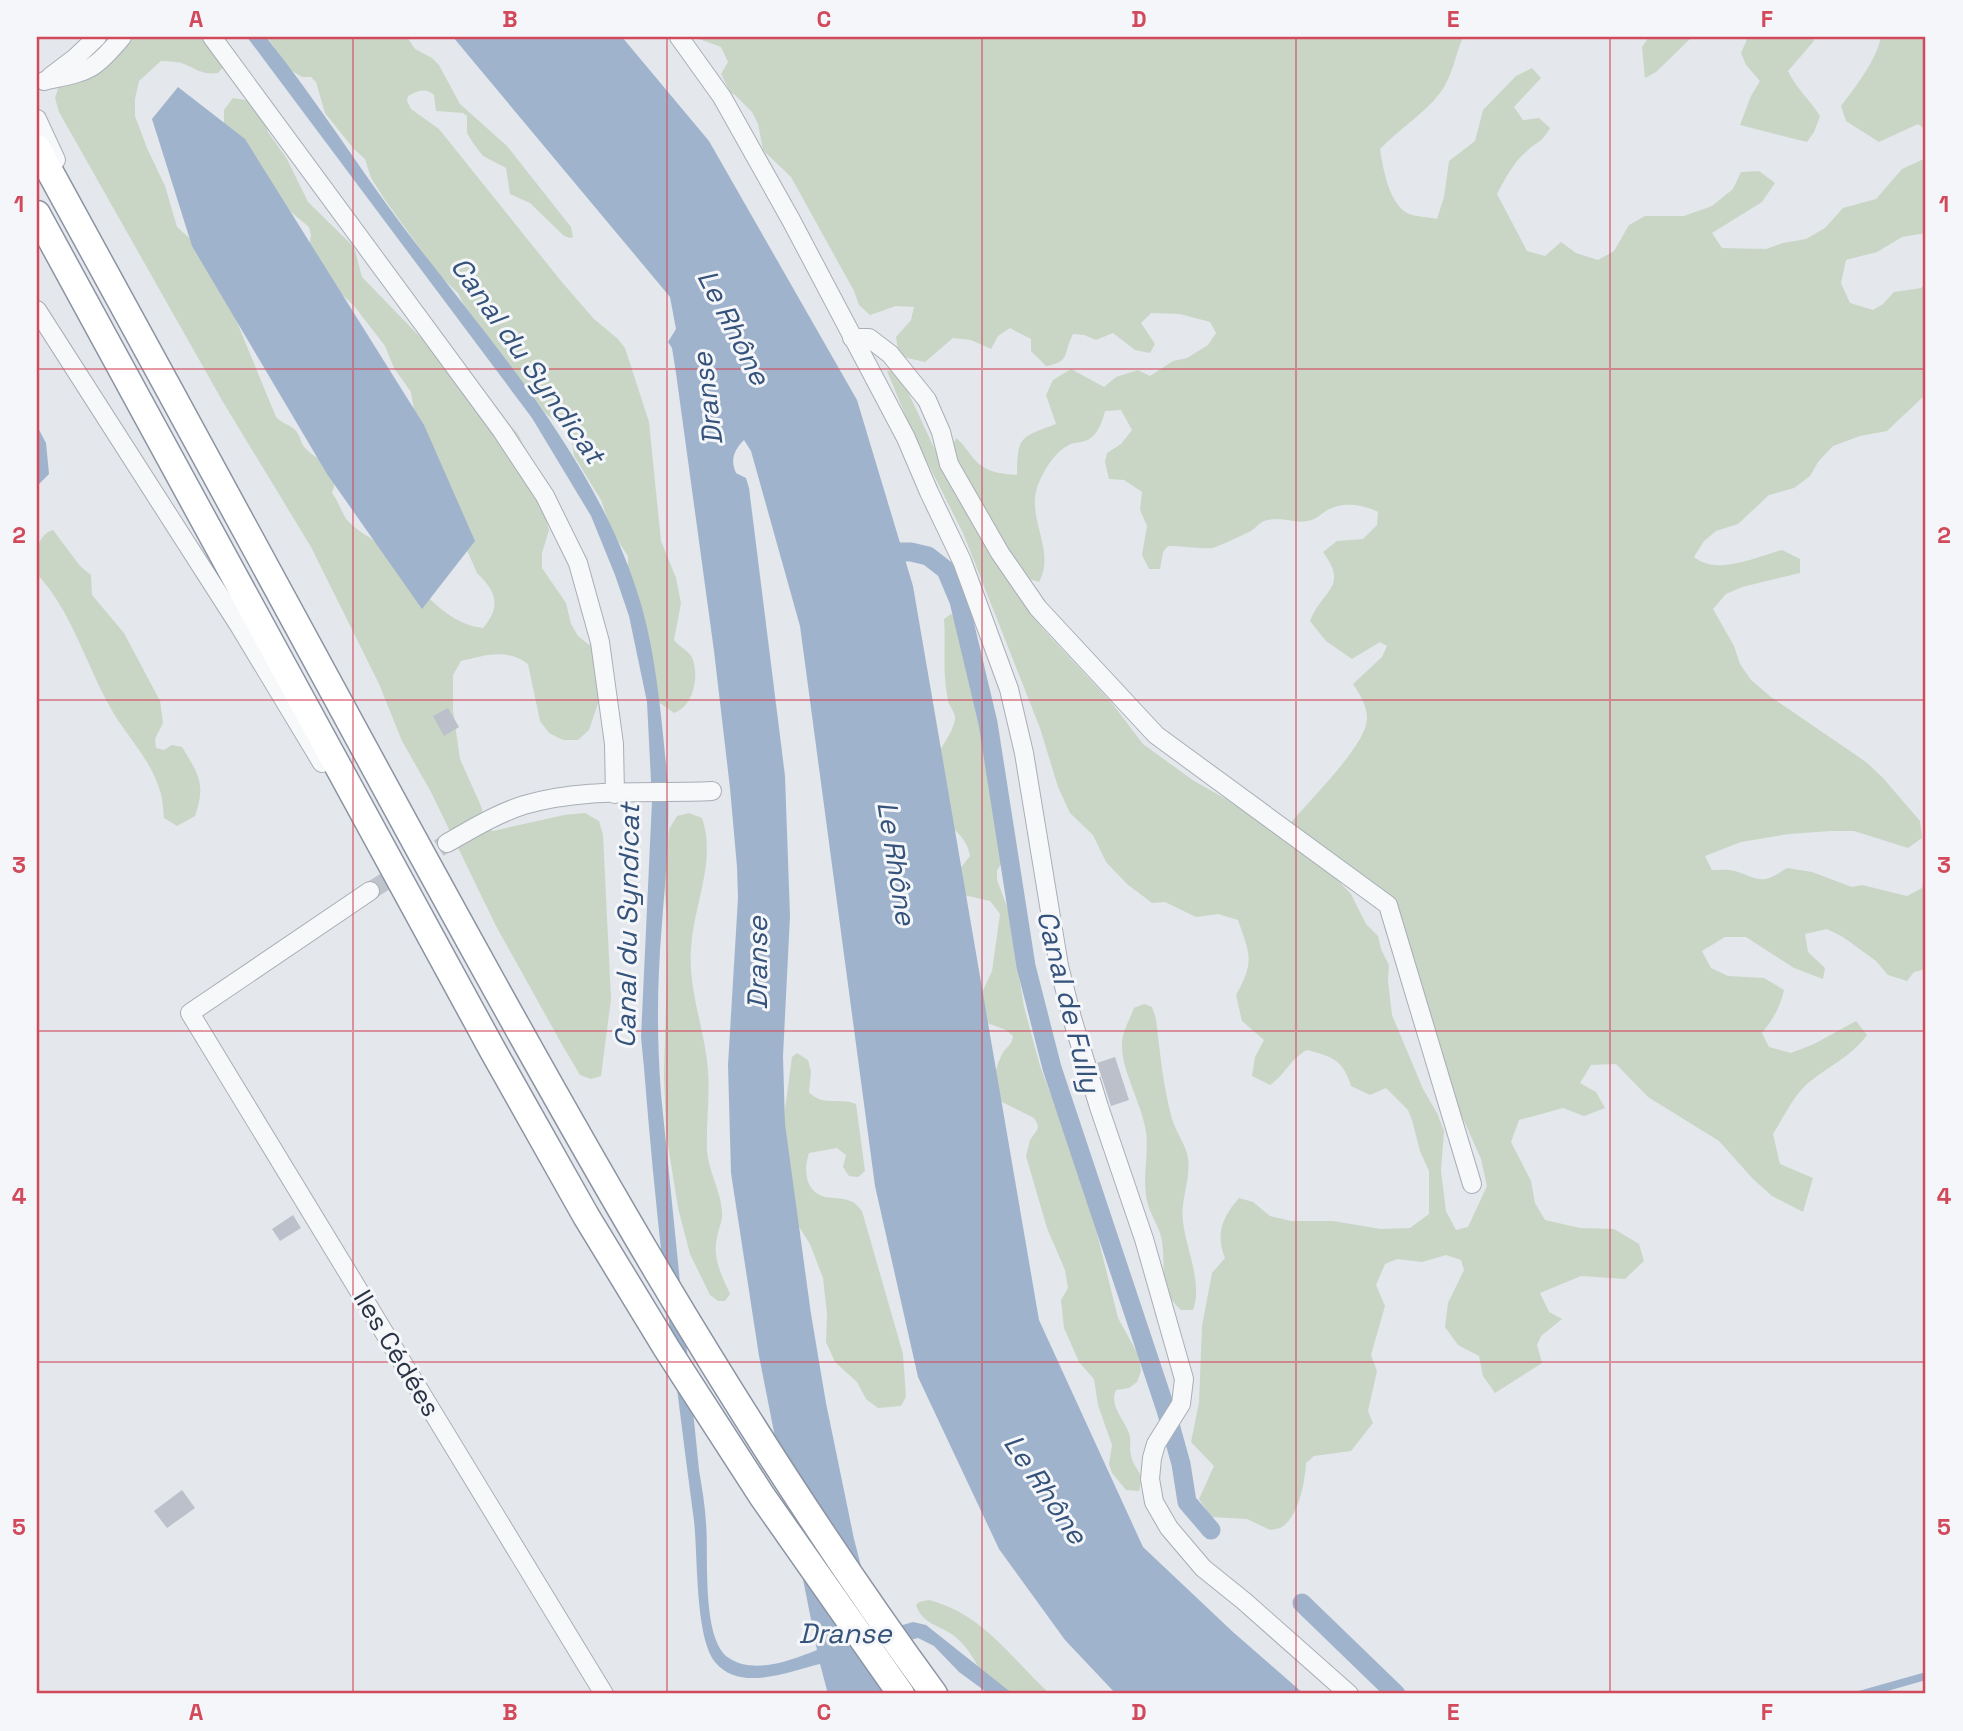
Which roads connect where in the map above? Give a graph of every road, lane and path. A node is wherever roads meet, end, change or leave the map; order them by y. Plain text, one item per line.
1 (82, 37) edge
2 (97, 37) edge
3 (122, 37) edge
4 (212, 37) edge
5 (679, 37) edge
6 (39, 80) edge
7 (37, 119) edge
8 (37, 148) edge
9 (37, 214) edge
10 (37, 310) edge
11 (852, 338) junction
12 (160, 374) junction
13 (712, 791) dead end
14 (622, 793) junction
15 (447, 843) tunnel mouth
16 (370, 891) tunnel mouth
17 (492, 1049) junction
18 (1472, 1184) dead end
19 (604, 1694) edge
20 (901, 1694) edge
21 (934, 1694) edge
22 (1349, 1694) edge

1 - 6 street
2 - 6 street
3 - 6 street
4 - 14 street
5 - 11 street
7 - 12 street
8 - 12 highway
9 - 17 highway
10 - 17 street
11 - 18 street
11 - 22 street
12 - 21 highway
13 - 14 street
14 - 15 street
16 - 19 street, Iles Cédées
17 - 20 highway

